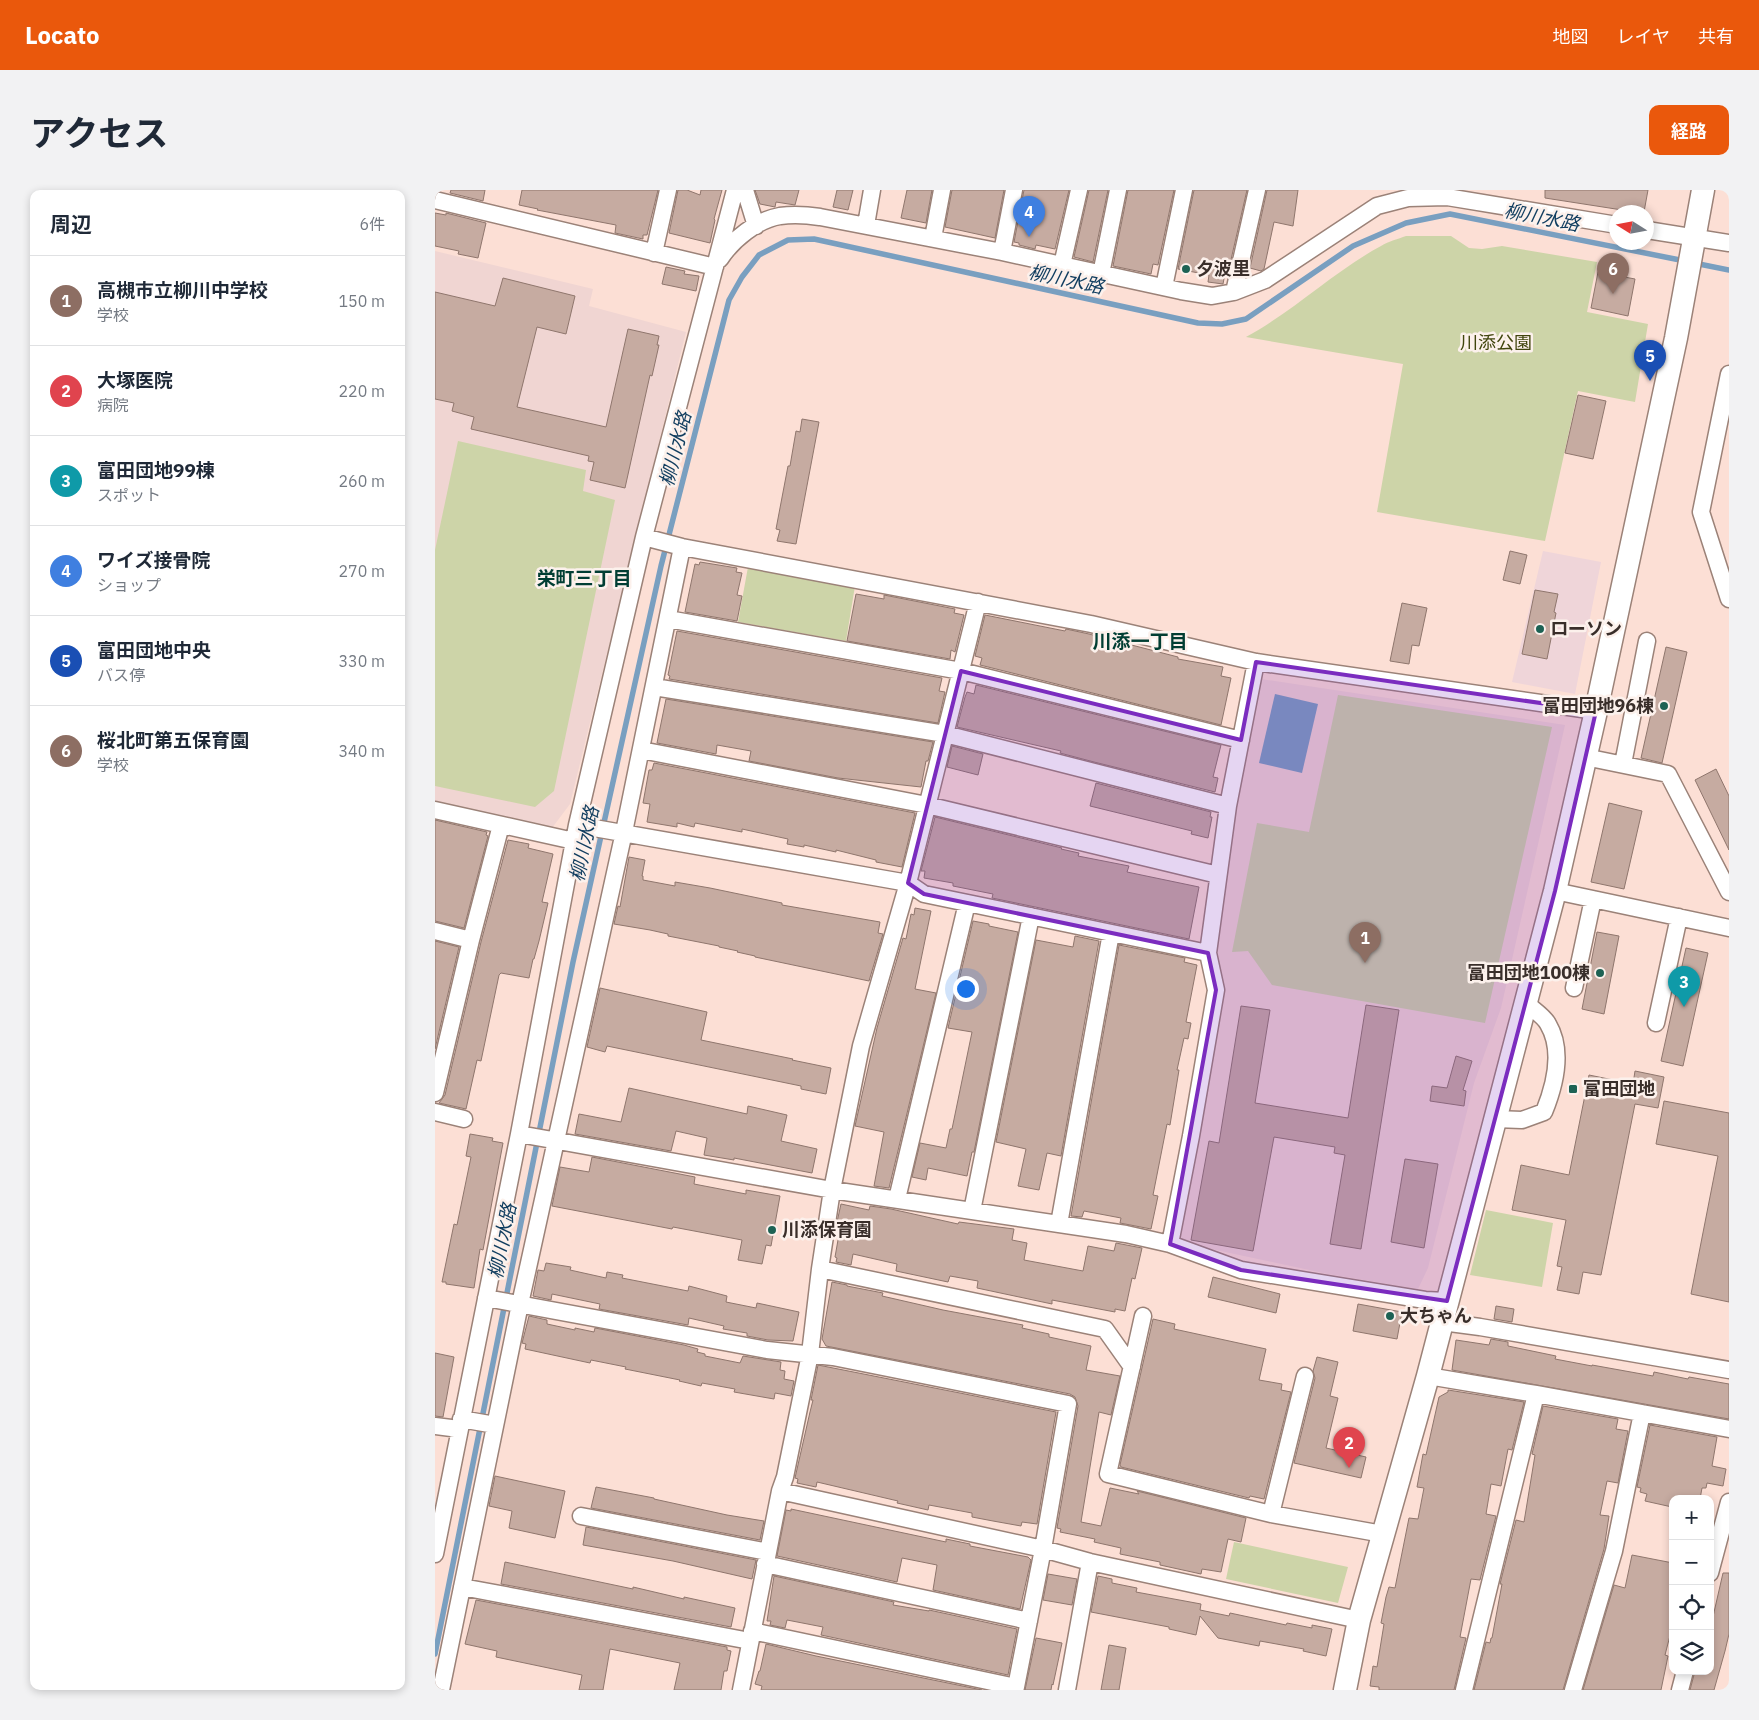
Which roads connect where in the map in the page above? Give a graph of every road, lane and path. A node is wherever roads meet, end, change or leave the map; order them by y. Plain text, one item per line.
1 (669, 190) edge
2 (735, 190) edge
3 (745, 190) edge
4 (872, 190) edge
5 (942, 190) edge
6 (1014, 190) edge
7 (1079, 190) edge
8 (1118, 190) edge
9 (1184, 190) edge
10 (1257, 190) edge
11 (1703, 190) edge
12 (435, 200) edge
13 (866, 225) junction
14 (1609, 225) edge
15 (756, 226) junction
16 (1654, 231) edge
17 (933, 238) junction
18 (1694, 240) junction
19 (1729, 243) edge
20 (1002, 252) junction
21 (654, 253) junction
22 (1062, 265) junction
23 (715, 267) junction
24 (1101, 274) junction
25 (1164, 288) junction
26 (1234, 292) junction
27 (1729, 374) edge
28 (644, 537) junction
29 (683, 547) junction
30 (1729, 599) edge
31 (978, 602) junction
32 (668, 619) junction
33 (1647, 641) dead end
34 (1256, 662) junction
35 (961, 671) junction
36 (654, 687) junction
37 (1596, 712) junction
38 (945, 734) junction
39 (1241, 740) junction
40 (641, 750) junction
41 (1585, 757) junction
42 (1623, 764) junction
43 (927, 805) junction
44 (1229, 806) junction
45 (435, 810) edge
46 (501, 825) junction
47 (624, 832) junction
48 (575, 833) junction
49 (1218, 875) junction
50 (908, 883) junction
51 (1555, 891) junction
52 (1729, 892) edge
53 (1593, 899) junction
54 (967, 903) junction
55 (1031, 916) junction
56 (1679, 916) junction
57 (1729, 928) edge
58 (435, 931) edge
59 (1111, 933) junction
60 (471, 940) junction
61 (1207, 953) junction
62 (1574, 988) dead end
63 (1525, 1002) junction
64 (1656, 1023) dead end
65 (435, 1093) edge
66 (435, 1112) edge
67 (464, 1119) dead end
68 (1495, 1119) junction
69 (519, 1134) junction
70 (557, 1142) junction
71 (832, 1190) junction
72 (897, 1200) junction
73 (972, 1211) junction
74 (1059, 1224) junction
75 (1170, 1244) junction
76 (820, 1269) junction
77 (486, 1298) junction
78 (520, 1304) junction
79 (1444, 1312) junction
80 (1143, 1316) dead end
81 (810, 1354) junction
82 (1132, 1367) junction
83 (1729, 1370) edge
84 (1305, 1376) dead end
85 (1428, 1376) junction
86 (1536, 1394) junction
87 (1642, 1413) junction
88 (460, 1424) junction
89 (495, 1425) junction
90 (435, 1426) edge
91 (1729, 1429) edge
92 (780, 1490) junction
93 (1729, 1502) edge
94 (1271, 1514) junction
95 (581, 1516) dead end
96 (1383, 1534) junction
97 (1043, 1549) junction
98 (435, 1554) edge
99 (767, 1558) junction
100 (1714, 1558) edge
101 (1090, 1562) junction
102 (462, 1587) junction
103 (1359, 1620) junction
104 (1029, 1621) junction
105 (751, 1636) junction
106 (1684, 1675) edge
107 (1347, 1688) edge
108 (441, 1690) edge
109 (741, 1690) edge
110 (1067, 1690) edge
111 (1464, 1690) edge
112 (1573, 1690) edge
113 (1680, 1690) edge

1 - 21 street
2 - 23 street
3 - 15 street
4 - 13 street
5 - 17 street
6 - 20 street
7 - 22 street
8 - 24 street
9 - 25 street
10 - 26 street
11 - 18 street
12 - 21 street
13 - 15 street
13 - 17 street
14 - 26 street
15 - 23 street
16 - 18 street
17 - 20 street
18 - 19 street
18 - 37 street
20 - 22 street
21 - 23 street
22 - 24 street
23 - 28 street
24 - 25 street
25 - 26 street
27 - 30 street
28 - 29 street
28 - 48 street
29 - 31 street
29 - 32 street
31 - 34 street
31 - 35 street
32 - 35 street
32 - 36 street
33 - 42 street
34 - 37 street
34 - 39 street
35 - 38 street
35 - 39 street
36 - 38 street
36 - 40 street
37 - 41 street
38 - 43 street
38 - 44 street
39 - 44 street
40 - 43 street
40 - 47 street
41 - 42 street
41 - 51 street
42 - 52 street
43 - 49 street
43 - 50 street
44 - 49 street
45 - 46 street
46 - 48 street
46 - 60 street
47 - 48 street
47 - 50 street
47 - 70 street
48 - 69 street
49 - 61 street
50 - 54 street
50 - 71 street
51 - 53 street
51 - 63 street
53 - 56 street
53 - 62 street
54 - 55 street
54 - 72 street
55 - 59 street
55 - 73 street
56 - 57 street
56 - 64 street
58 - 60 street
59 - 61 street
59 - 74 street
60 - 65 street
61 - 75 street
63 - 68 street
63 - 68 street
66 - 67 street
68 - 79 street
69 - 70 street
69 - 77 street
70 - 71 street
70 - 78 street
71 - 72 street
71 - 76 street
72 - 73 street
73 - 74 street
74 - 75 street
75 - 79 street
76 - 81 street
76 - 82 street
77 - 78 street
77 - 88 street
78 - 81 street
78 - 89 street
79 - 83 street
79 - 85 street
80 - 82 street
81 - 92 street
81 - 97 street
82 - 94 street
84 - 94 street
85 - 86 street
85 - 96 street
86 - 87 street
86 - 111 street
87 - 91 street
87 - 112 street
88 - 89 street
88 - 90 street
88 - 98 street
89 - 102 street
92 - 97 street
92 - 99 street
93 - 100 street
94 - 96 street
95 - 99 street
96 - 103 street
97 - 101 street
97 - 104 street
99 - 104 street
99 - 105 street
101 - 103 street
101 - 110 street
102 - 105 street
102 - 108 street
103 - 107 street
104 - 105 street
105 - 109 street
106 - 113 street

